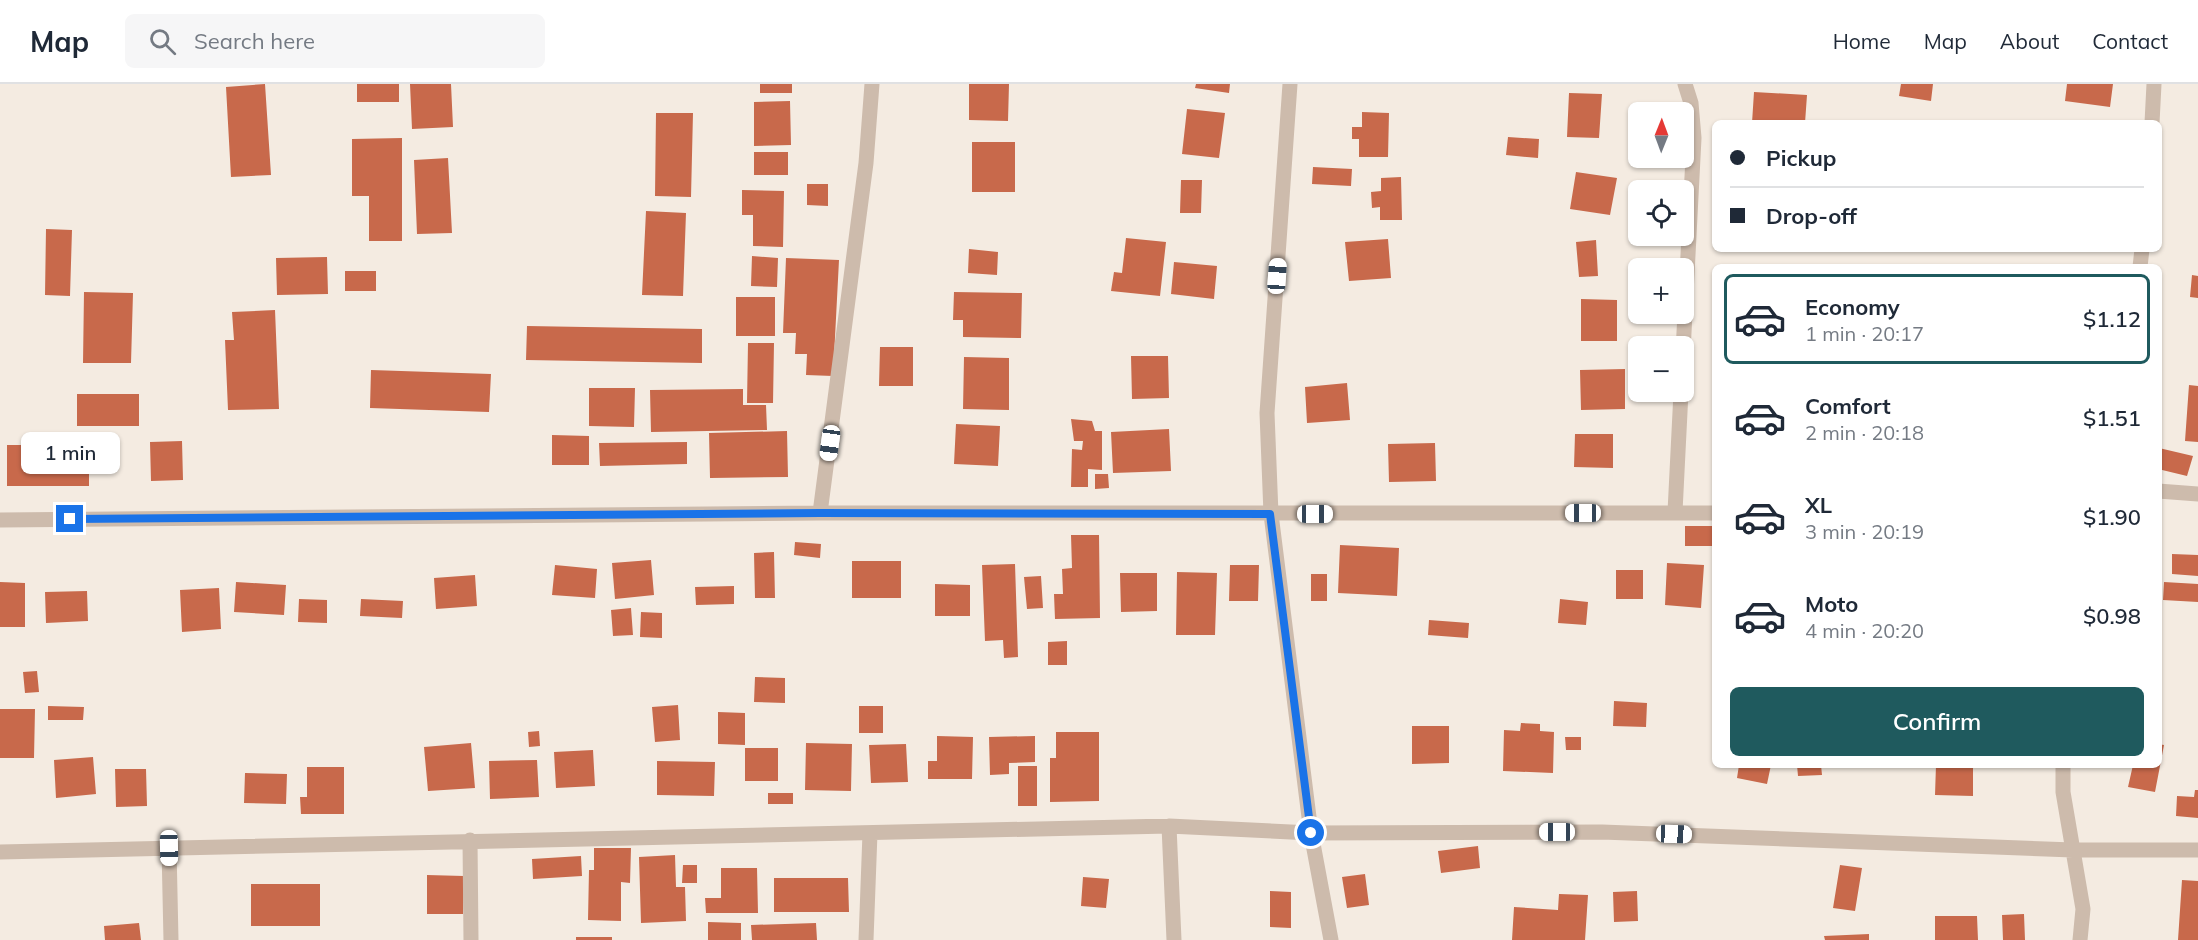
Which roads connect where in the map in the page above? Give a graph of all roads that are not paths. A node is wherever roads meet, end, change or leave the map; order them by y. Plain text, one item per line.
1 (872, 84) edge
2 (1290, 84) edge
3 (1685, 84) edge
4 (2154, 84) edge
5 (2151, 120) edge
6 (1684, 336) edge
7 (1680, 402) edge
8 (2162, 491) edge
9 (2198, 494) edge
10 (1675, 512) junction
11 (820, 513) junction
12 (1712, 513) edge
13 (1270, 514) junction
14 (0, 520) edge
15 (2063, 768) edge
16 (1169, 826) junction
17 (870, 833) junction
18 (1311, 833) junction
19 (470, 840) junction
20 (169, 848) junction
21 (2073, 850) junction
22 (2198, 850) edge
23 (0, 852) edge
24 (171, 940) edge
25 (471, 940) edge
26 (866, 940) edge
27 (1174, 940) edge
28 (1331, 940) edge
29 (2080, 940) edge

1 - 11 street
2 - 13 street
3 - 6 street
4 - 5 street
7 - 10 street
8 - 9 street
10 - 12 street
10 - 13 street
11 - 13 street
11 - 14 street
13 - 18 street
15 - 21 street
16 - 17 street
16 - 18 street
16 - 27 street
17 - 19 street
17 - 26 street
18 - 21 street
18 - 28 street
19 - 20 street
19 - 25 street
20 - 23 street
20 - 24 street
21 - 22 street
21 - 29 street

